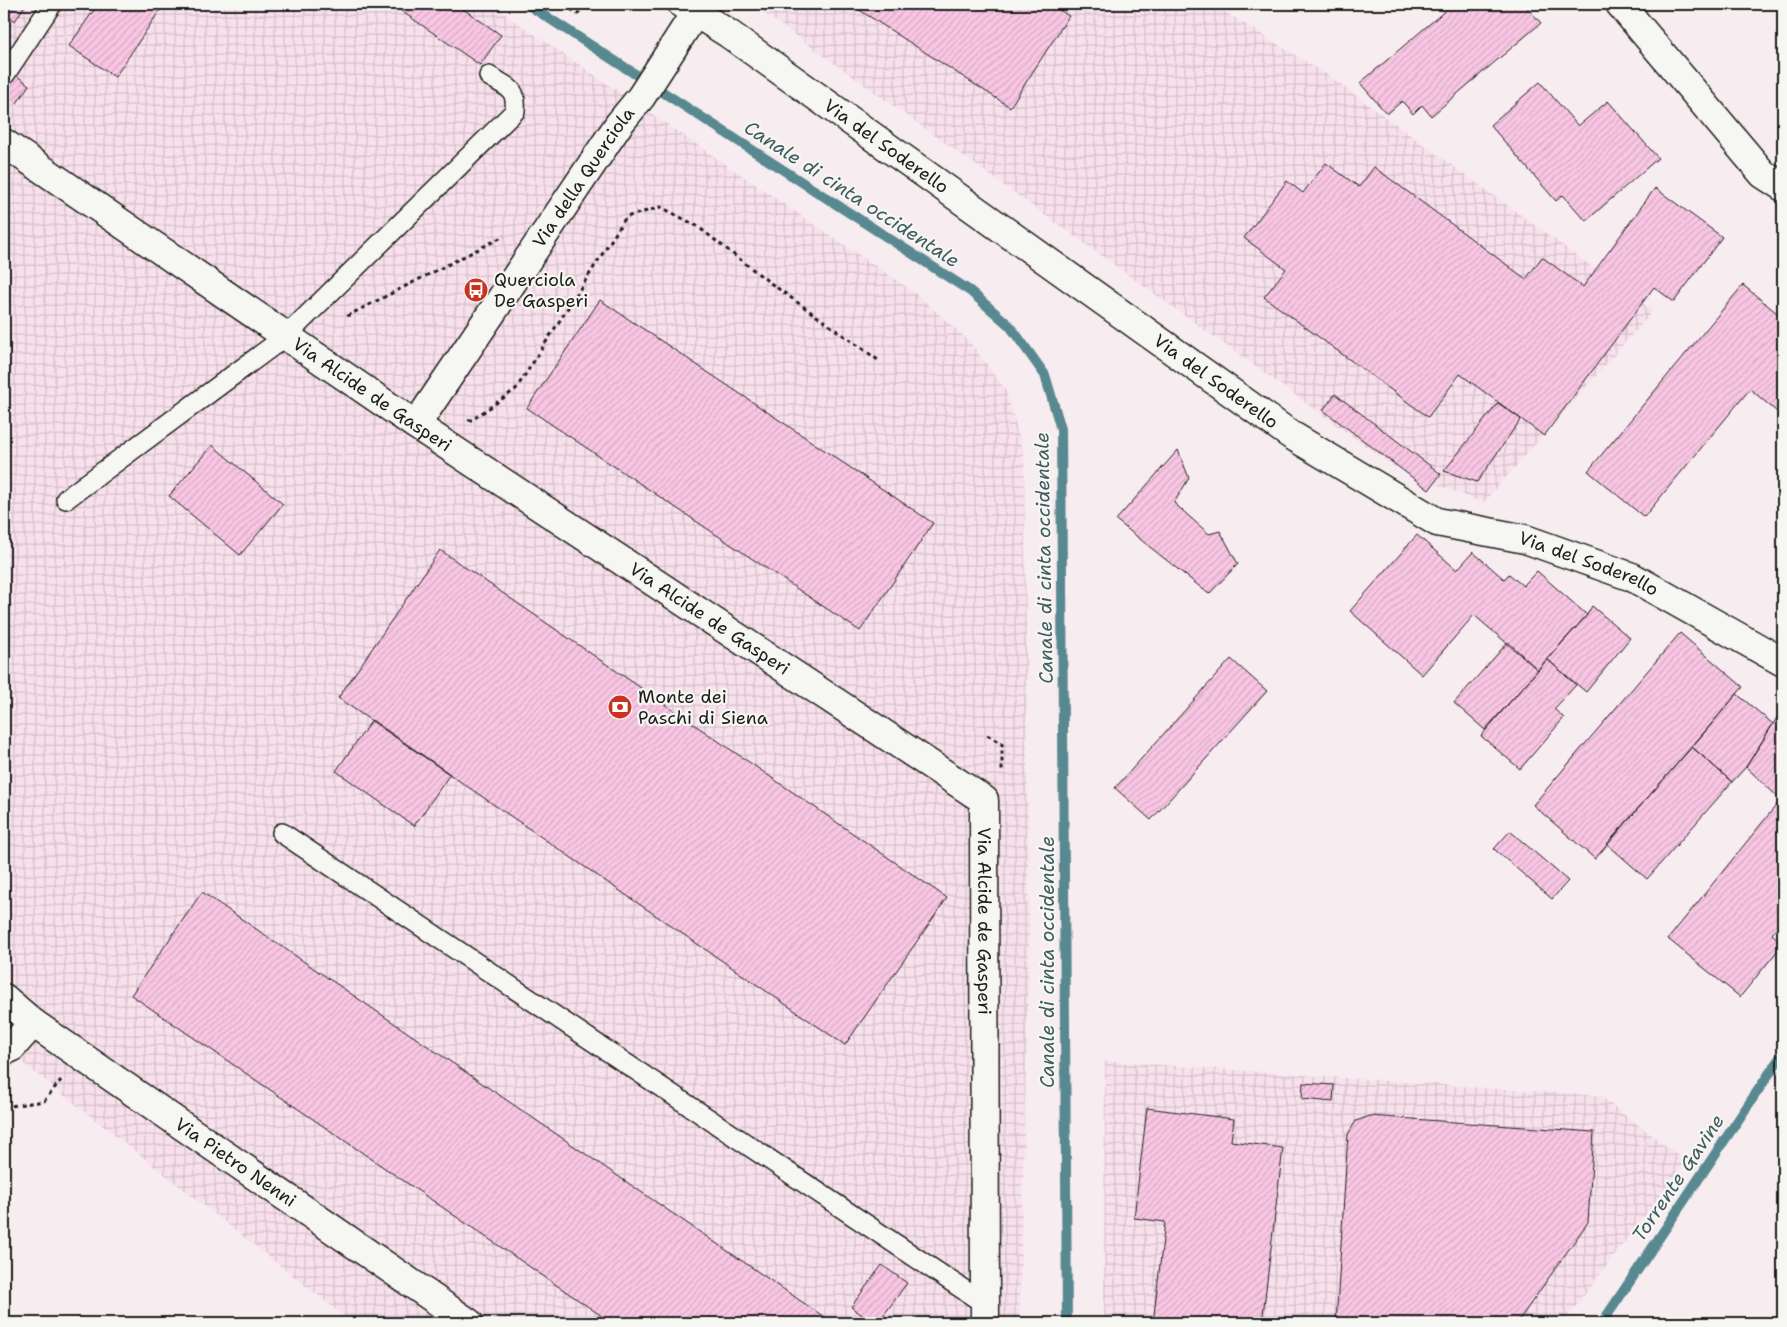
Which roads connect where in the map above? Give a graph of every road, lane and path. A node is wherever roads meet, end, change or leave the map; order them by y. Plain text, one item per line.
1 (52, 4) edge
2 (564, 4) edge
3 (585, 4) edge
4 (1620, 4) edge
5 (693, 6) edge
6 (4, 76) edge
7 (489, 76) dead end
8 (5, 148) edge
9 (1783, 187) edge
10 (512, 233) dead end
11 (339, 320) dead end
12 (286, 336) junction
13 (878, 360) dead end
14 (462, 421) dead end
15 (416, 425) junction
16 (66, 499) dead end
17 (1783, 662) edge
18 (282, 833) dead end
19 (4, 998) edge
20 (33, 1023) junction
21 (4, 1051) edge
22 (81, 1056) junction
23 (4, 1107) edge
24 (985, 1314) edge
25 (470, 1323) edge

1 - 6 lane
2 - 3 path
4 - 9 street
5 - 15 street, Via della Querciola
5 - 17 street, Via del Soderello
7 - 12 lane
8 - 12 street, Via Alcide de Gasperi
10 - 11 path
12 - 15 street, Via Alcide de Gasperi
12 - 16 lane
13 - 14 path
15 - 24 street, Via Alcide de Gasperi
18 - 24 lane
19 - 20 street, Via Pietro Nenni
20 - 21 street
20 - 22 street, Via Pietro Nenni
22 - 23 path
22 - 25 street, Via Pietro Nenni

